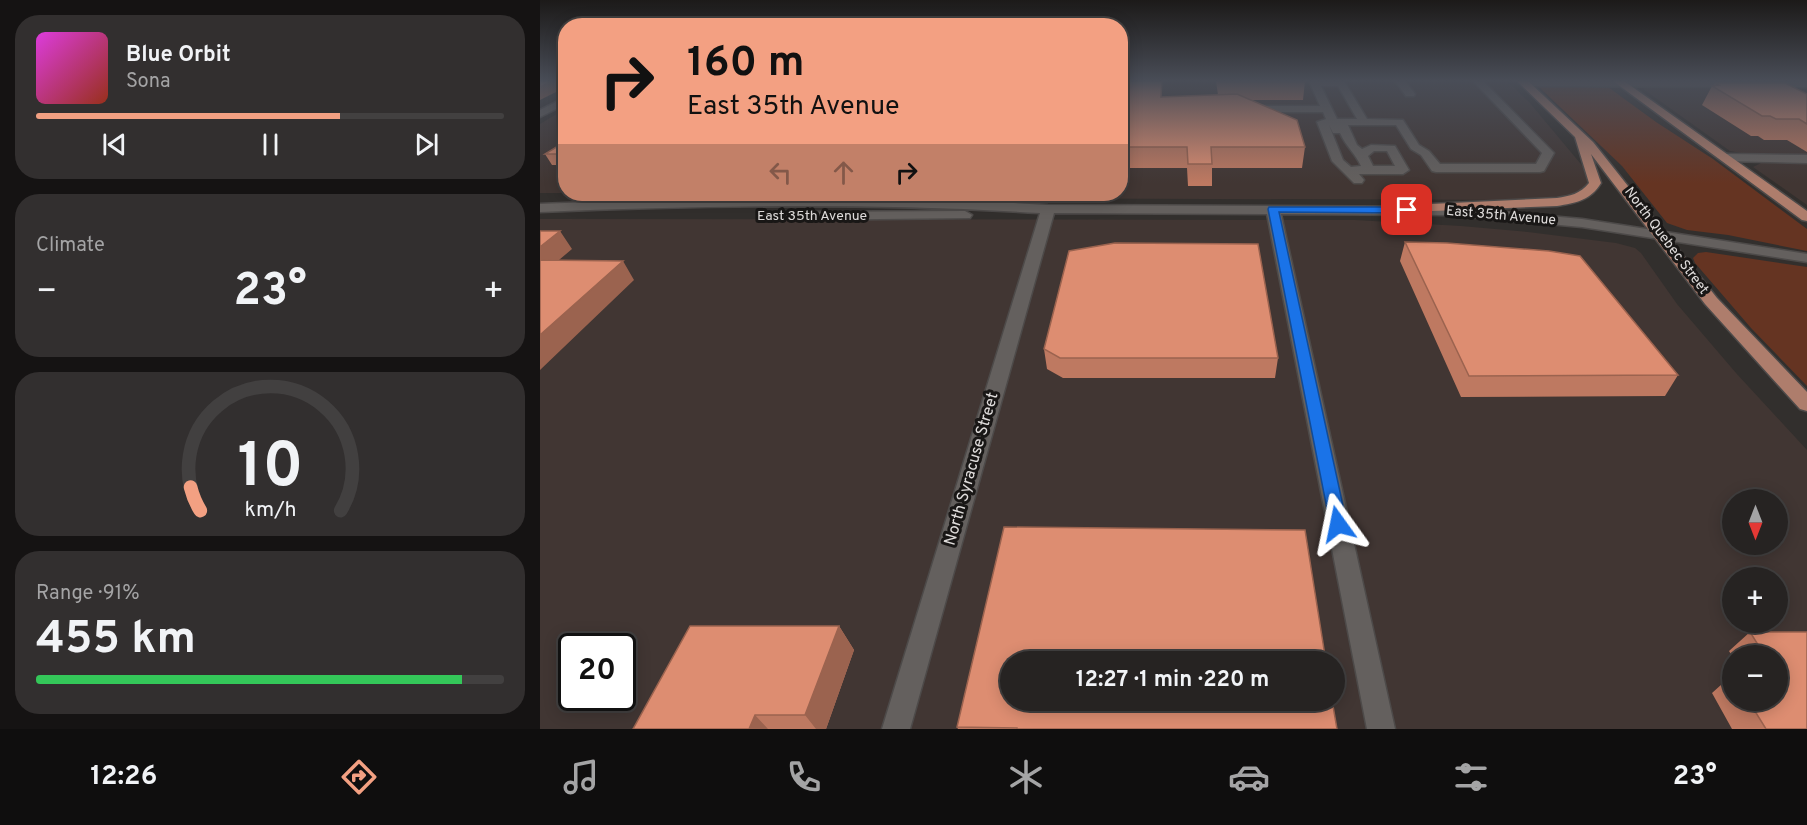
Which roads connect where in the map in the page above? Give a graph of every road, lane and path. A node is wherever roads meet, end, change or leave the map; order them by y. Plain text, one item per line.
1 (1329, 115) edge
2 (1360, 115) edge
3 (1511, 115) edge
4 (1559, 115) edge
5 (1666, 115) edge
6 (1332, 122) junction
7 (1364, 122) junction
8 (1579, 134) junction
9 (1362, 155) junction
10 (1726, 158) junction
11 (1807, 159) edge
12 (1369, 170) junction
13 (1356, 175) junction
14 (750, 201) edge
15 (875, 201) edge
16 (894, 201) edge
17 (934, 201) edge
18 (540, 208) edge
19 (576, 208) junction
20 (1048, 209) junction
21 (1273, 209) junction
22 (1372, 210) junction
23 (1388, 210) junction
24 (865, 216) junction
25 (885, 216) junction
26 (1807, 217) edge
27 (1659, 234) junction
28 (1807, 258) edge
29 (1807, 404) edge
30 (896, 729) edge
31 (1381, 729) edge

1 - 6 street
2 - 7 street
3 - 7 street
4 - 8 main road, North Quebec Street
5 - 10 main road
6 - 7 street
6 - 9 street
6 - 13 street
8 - 23 main road
8 - 27 main road, North Quebec Street
9 - 12 street
9 - 12 street
10 - 11 street
10 - 26 main road
12 - 13 street
13 - 22 street
14 - 19 street, East 35th Avenue
15 - 24 street
16 - 25 street
17 - 20 street, East 35th Avenue
18 - 19 street, East 35th Avenue
19 - 24 street, East 35th Avenue
20 - 21 street, East 35th Avenue
20 - 25 street, East 35th Avenue
20 - 30 street, North Syracuse Street
21 - 22 street, East 35th Avenue
21 - 31 street
22 - 23 street, East 35th Avenue
23 - 27 street, East 35th Avenue
24 - 25 street, East 35th Avenue
27 - 28 street, East 35th Avenue
27 - 29 main road, North Quebec Street

